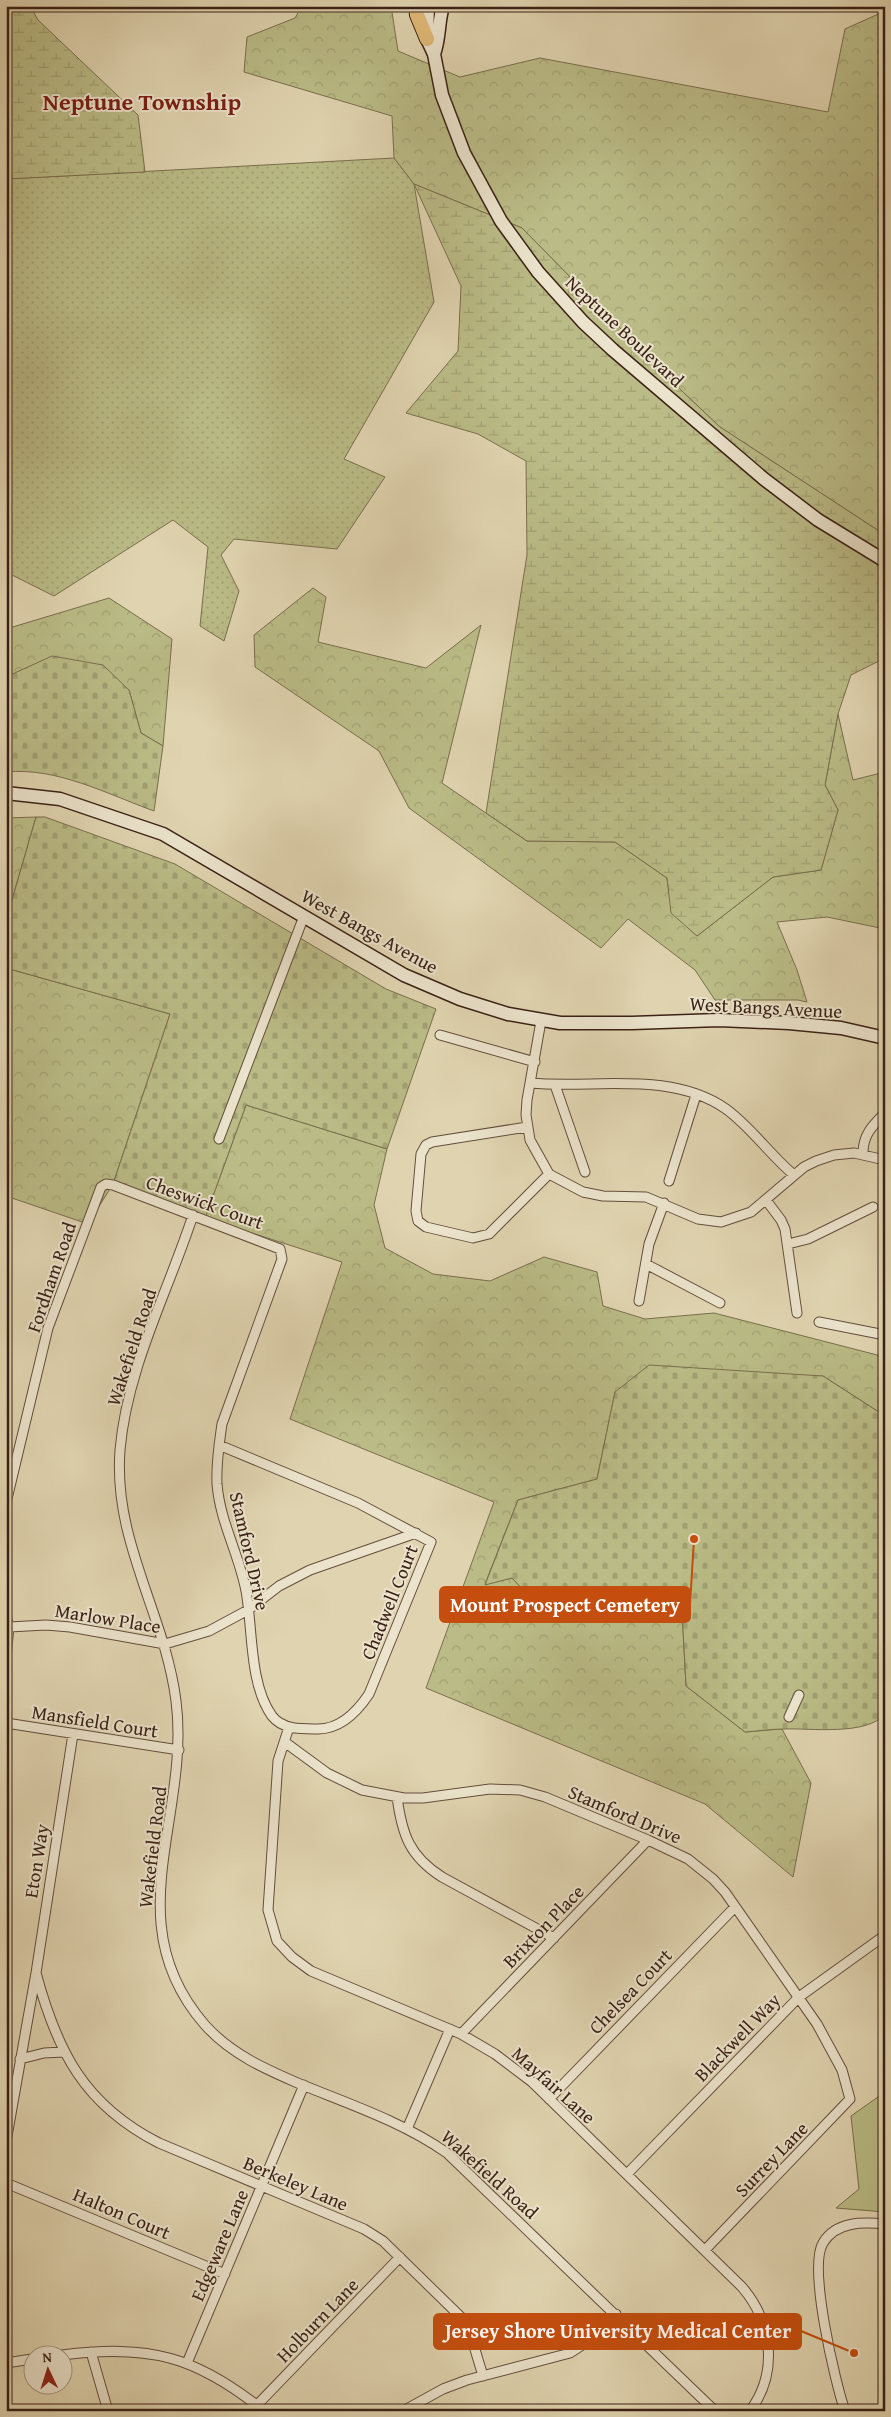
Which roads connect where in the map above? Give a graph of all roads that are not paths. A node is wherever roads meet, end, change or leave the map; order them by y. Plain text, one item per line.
1 (416, 6) edge
2 (428, 6) edge
3 (443, 6) edge
4 (427, 39) junction
5 (434, 54) junction
6 (885, 561) edge
7 (6, 793) edge
8 (304, 916) junction
9 (541, 1021) junction
10 (440, 1036) dead end
11 (885, 1038) edge
12 (534, 1062) junction
13 (531, 1083) junction
14 (555, 1085) junction
15 (696, 1095) junction
16 (885, 1113) edge
17 (527, 1127) junction
18 (219, 1139) dead end
19 (862, 1153) junction
20 (885, 1160) edge
21 (585, 1172) dead end
22 (548, 1174) junction
23 (794, 1175) junction
24 (669, 1181) dead end
25 (106, 1184) joint
26 (766, 1200) junction
27 (664, 1203) junction
28 (873, 1207) dead end
29 (193, 1215) junction
30 (788, 1244) junction
31 (282, 1259) joint
32 (646, 1264) junction
33 (638, 1301) dead end
34 (720, 1303) dead end
35 (798, 1313) dead end
36 (819, 1322) dead end
37 (885, 1335) edge
38 (218, 1445) junction
39 (6, 1503) edge
40 (416, 1533) junction
41 (248, 1610) junction
42 (6, 1615) edge
43 (9, 1627) junction
44 (165, 1644) junction
45 (6, 1658) edge
46 (799, 1695) dead end
47 (789, 1717) dead end
48 (6, 1723) edge
49 (289, 1727) junction
50 (74, 1734) junction
51 (286, 1743) junction
52 (179, 1750) junction
53 (397, 1797) junction
54 (648, 1840) junction
55 (735, 1907) junction
56 (884, 1936) edge
57 (554, 1938) junction
58 (36, 1973) junction
59 (799, 1996) junction
60 (450, 2029) junction
61 (461, 2034) junction
62 (64, 2052) junction
63 (20, 2059) junction
64 (304, 2085) junction
65 (848, 2086) joint
66 (549, 2099) junction
67 (407, 2129) junction
68 (6, 2142) edge
69 (627, 2174) junction
70 (6, 2183) edge
71 (262, 2186) junction
72 (885, 2224) edge
73 (705, 2250) junction
74 (400, 2257) junction
75 (225, 2274) junction
76 (616, 2314) junction
77 (92, 2352) junction
78 (72, 2355) edge
79 (22, 2361) edge
80 (6, 2363) edge
81 (187, 2363) junction
82 (483, 2376) junction
83 (261, 2408) edge
84 (108, 2411) edge
85 (404, 2411) edge
86 (715, 2411) edge
87 (750, 2411) edge
88 (845, 2411) edge

1 - 4 main road
2 - 4 street, Neptune Boulevard
3 - 5 street, Neptune Boulevard
4 - 5 street, Neptune Boulevard
5 - 6 street, Neptune Boulevard
7 - 8 street, West Bangs Avenue
8 - 9 street, West Bangs Avenue
8 - 18 street
9 - 11 street, West Bangs Avenue
9 - 12 street
10 - 12 street
12 - 13 street
13 - 14 street
13 - 17 street
14 - 15 street
14 - 21 street
15 - 23 street
15 - 24 street
16 - 19 street
17 - 22 street
17 - 22 street
19 - 20 street
19 - 23 street
22 - 27 street
23 - 26 street
25 - 29 street, Cheswick Court
25 - 39 street, Fordham Road
26 - 27 street
26 - 30 street
27 - 32 street
28 - 30 street
29 - 31 street, Cheswick Court
29 - 44 street, Wakefield Road
30 - 35 street
31 - 38 street, Stamford Drive
32 - 33 street
32 - 34 street
36 - 37 street
38 - 40 street, Chadwell Court
38 - 41 street, Stamford Drive
40 - 41 street, Marlow Place
40 - 49 street, Chadwell Court
41 - 44 street, Marlow Place
41 - 49 street, Stamford Drive
42 - 43 street
43 - 44 street, Marlow Place
43 - 45 street
44 - 52 street, Wakefield Road
46 - 47 street
48 - 50 street, Mansfield Court
49 - 51 street, Mayfair Lane
50 - 52 street, Mansfield Court
50 - 58 street, Eton Way
51 - 53 street, Stamford Drive
51 - 60 street, Mayfair Lane
52 - 64 street, Wakefield Road
53 - 54 street, Stamford Drive
53 - 57 street
54 - 55 street, Stamford Drive
54 - 57 street, Brixton Place
55 - 59 street, Stamford Drive
55 - 66 street, Chelsea Court
56 - 59 street, Blackwell Way
57 - 61 street, Brixton Place
58 - 62 street, Berkeley Lane
58 - 63 street, Eton Way
59 - 65 street, Stamford Drive
59 - 69 street, Blackwell Way
60 - 61 street, Mayfair Lane
60 - 67 street
61 - 66 street, Mayfair Lane
62 - 63 street
62 - 71 street, Berkeley Lane
63 - 68 street, Eton Way
64 - 67 street, Wakefield Road
64 - 71 street, Edgeware Lane
65 - 73 street, Surrey Lane
66 - 69 street, Mayfair Lane
67 - 76 street, Wakefield Road
69 - 73 street, Mayfair Lane
70 - 75 street, Halton Court
71 - 74 street, Berkeley Lane
71 - 75 street, Edgeware Lane
72 - 88 street
73 - 87 street, Mayfair Lane
74 - 82 street, Berkeley Lane
74 - 83 street, Holburn Lane
75 - 81 street, Edgeware Lane
76 - 82 street
76 - 86 street, Wakefield Road
77 - 78 street
77 - 81 street
77 - 84 street
79 - 80 street
81 - 83 street
82 - 85 street

